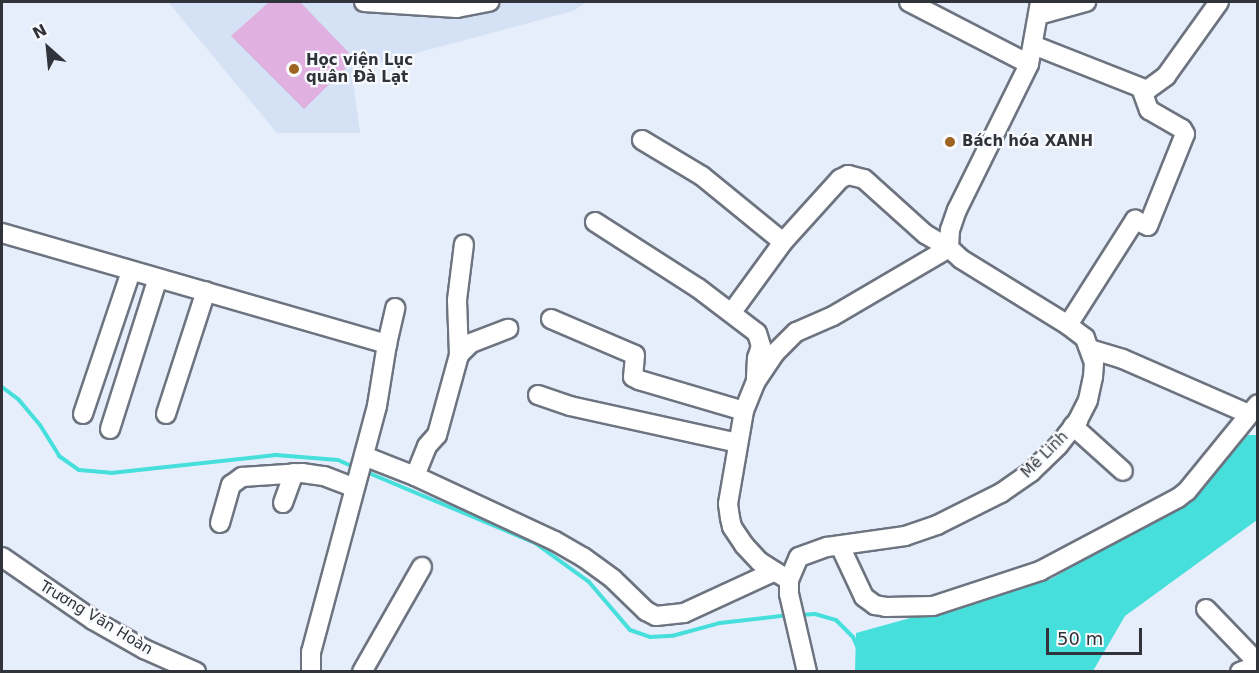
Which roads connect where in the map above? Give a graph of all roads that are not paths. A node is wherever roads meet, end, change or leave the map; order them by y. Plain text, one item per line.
1 (364, 2) edge
2 (489, 2) edge
3 (909, 2) edge
4 (1086, 2) edge
5 (1220, 2) edge
6 (427, 4) edge
7 (932, 7) edge
8 (1039, 8) edge
9 (1033, 45) junction
10 (1029, 64) junction
11 (1141, 88) junction
12 (642, 140) dead end
13 (595, 222) dead end
14 (2, 233) edge
15 (783, 242) junction
16 (464, 244) dead end
17 (949, 248) junction
18 (131, 271) junction
19 (158, 278) junction
20 (206, 291) junction
21 (395, 308) dead end
22 (732, 312) junction
23 (551, 319) dead end
24 (1068, 325) junction
25 (507, 329) dead end
26 (387, 344) junction
27 (1090, 349) junction
28 (459, 355) junction
29 (756, 381) junction
30 (538, 395) dead end
31 (1253, 409) edge
32 (744, 411) junction
33 (83, 414) dead end
34 (166, 414) dead end
35 (1073, 426) junction
36 (110, 429) dead end
37 (738, 443) junction
38 (1123, 471) dead end
39 (358, 472) junction
40 (294, 473) junction
41 (415, 476) junction
42 (283, 503) dead end
43 (220, 523) dead end
44 (840, 546) junction
45 (2, 556) edge
46 (422, 567) dead end
47 (784, 582) junction
48 (1206, 609) dead end
49 (1257, 664) edge
50 (196, 672) edge
51 (311, 672) edge
52 (362, 672) edge
53 (807, 672) edge
54 (1240, 672) edge

1 - 6 street
2 - 6 street
3 - 7 street
4 - 8 street
5 - 11 street
7 - 10 street
8 - 9 street
9 - 10 street
9 - 11 street
10 - 17 street
11 - 24 street
12 - 15 street
13 - 22 street
14 - 18 street
15 - 17 street
15 - 22 street
16 - 28 street
17 - 24 street
17 - 29 street
18 - 19 street
18 - 33 street
19 - 20 street
19 - 36 street
20 - 26 street
20 - 34 street
21 - 26 street
22 - 29 street
23 - 32 street
24 - 27 street
25 - 28 street
26 - 39 street
27 - 31 street
27 - 35 street, Mê Linh
28 - 41 street
29 - 32 street
30 - 37 street
31 - 44 street
32 - 37 street
35 - 38 street
35 - 44 street, Mê Linh
37 - 47 street
39 - 40 street
39 - 41 street
39 - 51 street
40 - 42 street
40 - 43 street
41 - 47 street
44 - 47 street, Mê Linh
45 - 50 street, Trương Văn Hoàn
46 - 52 street
47 - 53 street
48 - 49 street
49 - 54 street

